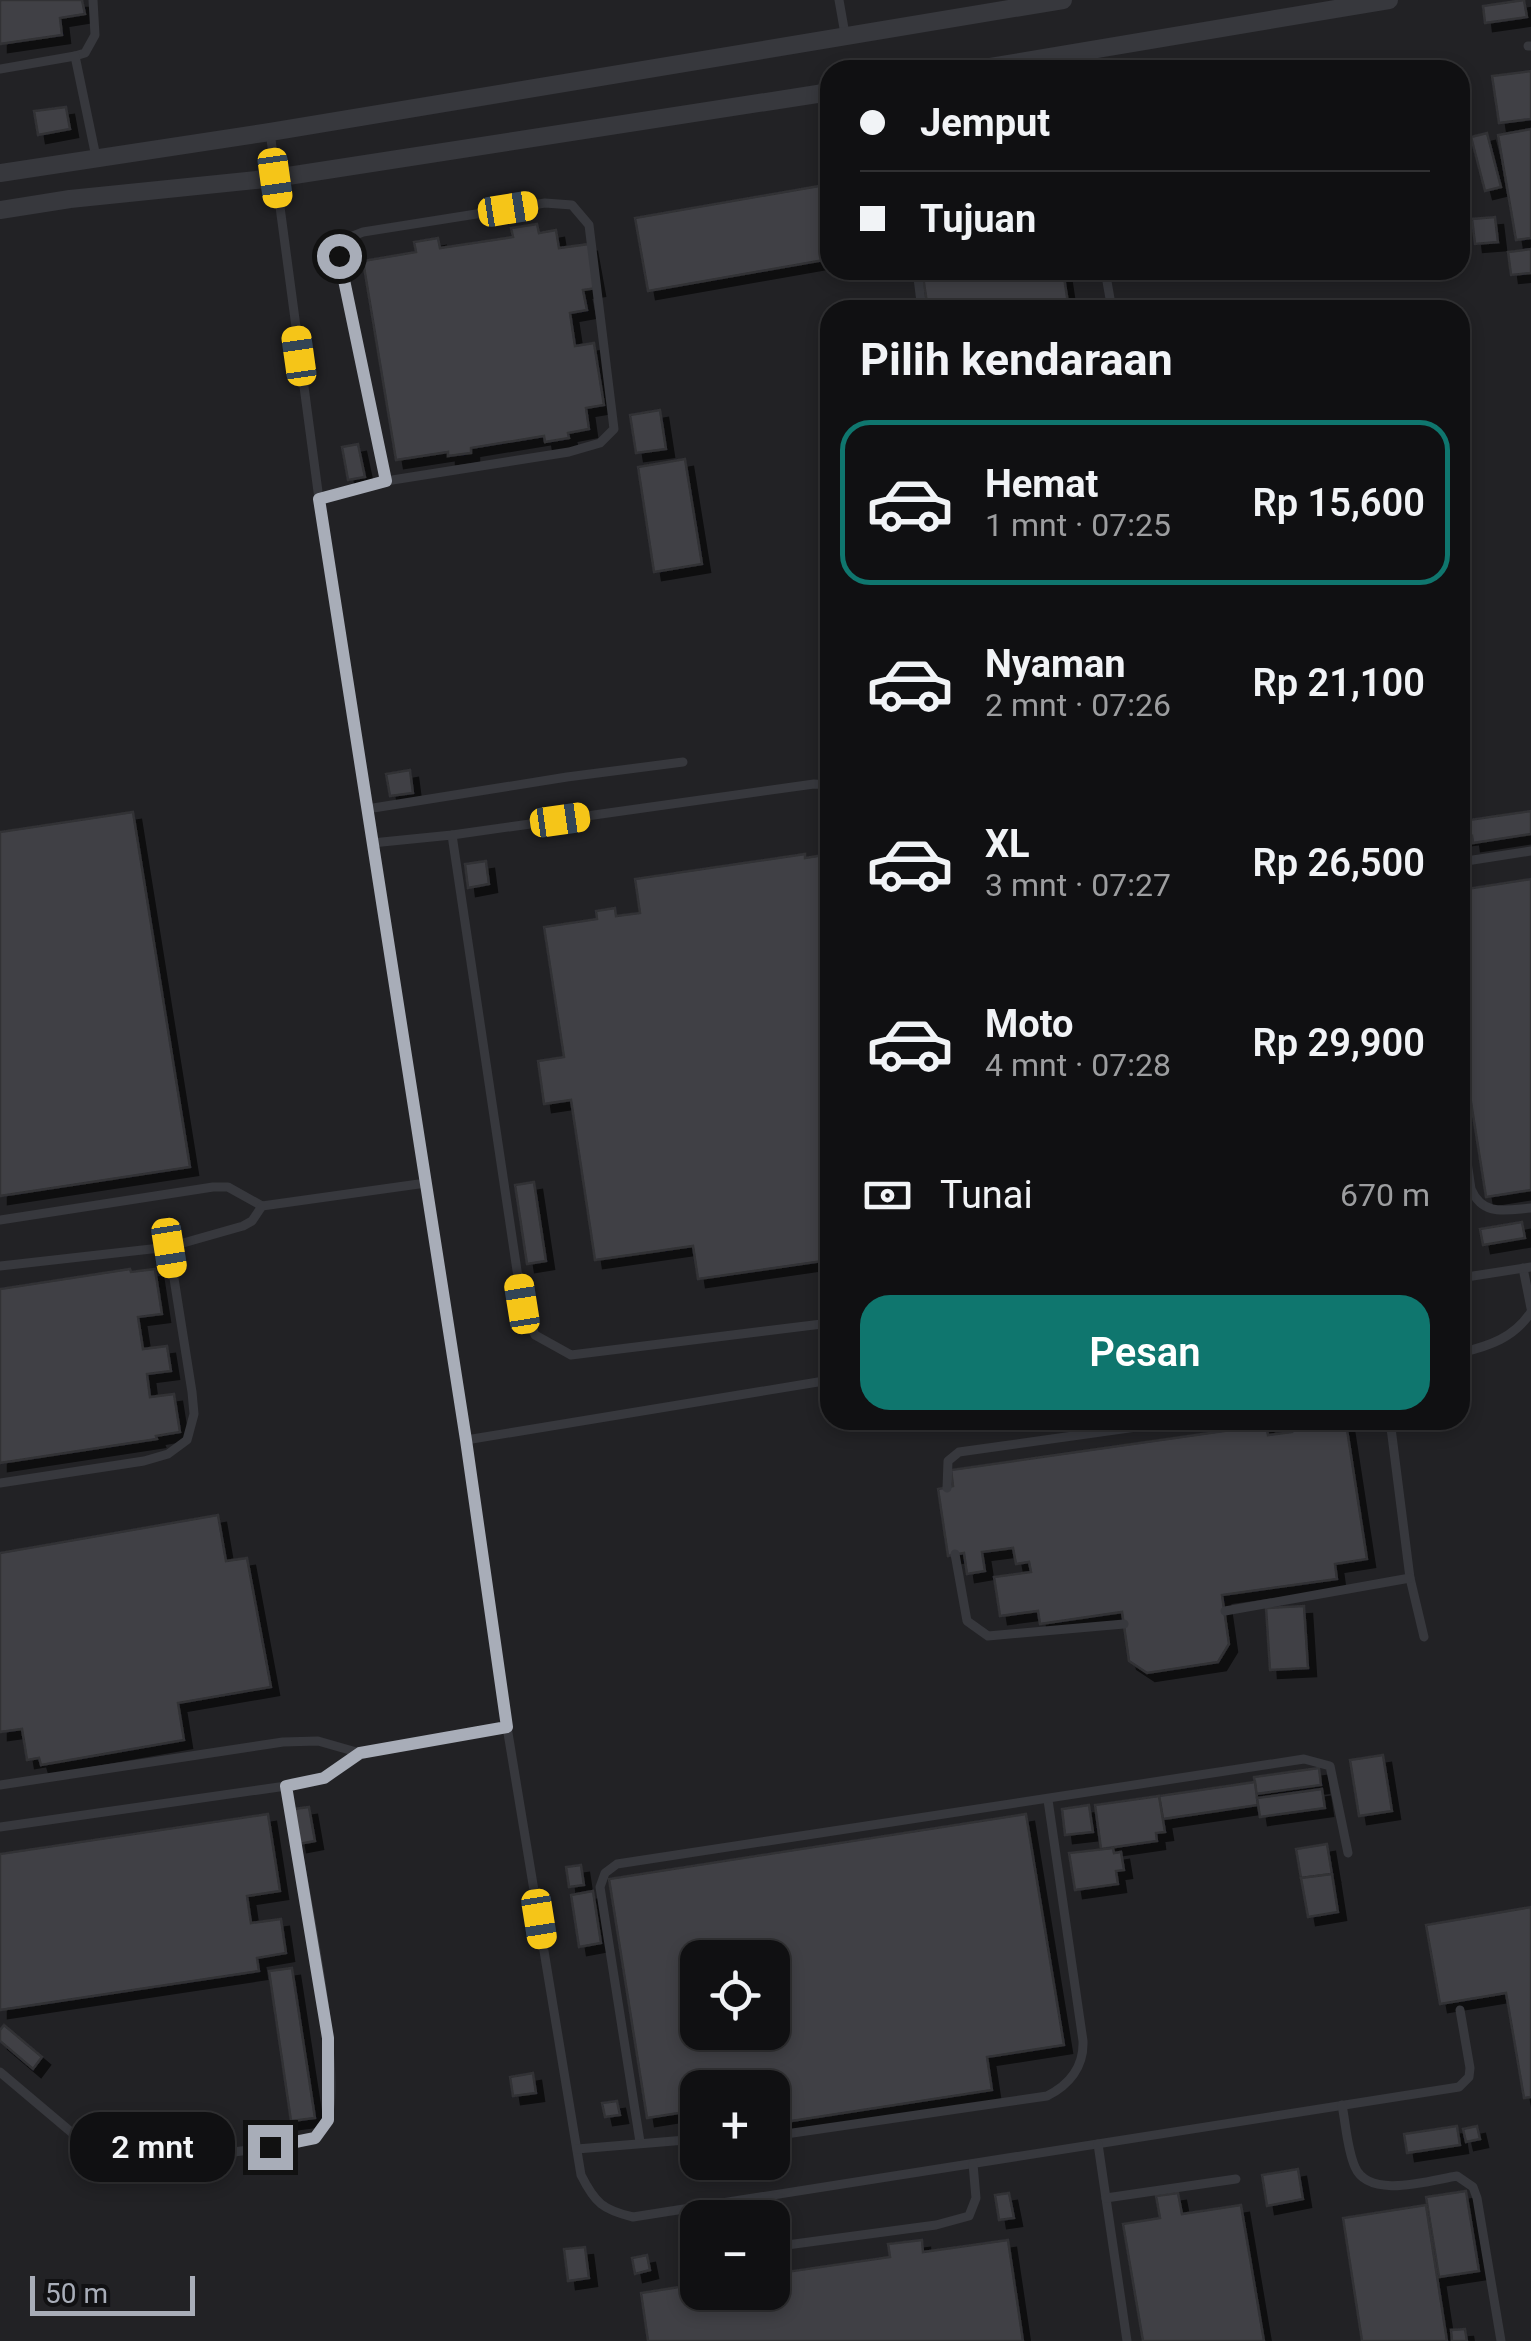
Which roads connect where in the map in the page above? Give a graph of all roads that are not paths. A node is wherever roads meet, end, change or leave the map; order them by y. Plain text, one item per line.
1 (93, 0) edge
2 (839, 0) edge
3 (1063, 0) edge
4 (1388, 0) edge
5 (845, 34) junction
6 (75, 56) junction
7 (1080, 60) edge
8 (0, 69) edge
9 (820, 94) edge
10 (270, 132) junction
11 (96, 157) junction
12 (0, 172) edge
13 (275, 178) junction
14 (0, 210) edge
15 (386, 481) junction
16 (319, 499) junction
17 (683, 762) dead end
18 (820, 784) edge
19 (367, 809) junction
20 (452, 835) junction
21 (372, 843) junction
22 (1531, 851) edge
23 (1470, 860) edge
24 (426, 1183) junction
25 (1470, 1183) edge
26 (262, 1206) junction
27 (1531, 1208) edge
28 (0, 1220) edge
29 (169, 1248) junction
30 (0, 1266) edge
31 (1527, 1267) edge
32 (1470, 1276) edge
33 (1531, 1310) edge
34 (820, 1324) edge
35 (1470, 1350) edge
36 (820, 1382) edge
37 (1115, 1430) edge
38 (1391, 1430) edge
39 (466, 1440) junction
40 (0, 1482) edge
41 (947, 1488) dead end
42 (956, 1554) dead end
43 (1410, 1578) junction
44 (1226, 1610) dead end
45 (1124, 1624) dead end
46 (1424, 1637) dead end
47 (507, 1727) junction
48 (360, 1753) junction
49 (0, 1785) edge
50 (286, 1786) junction
51 (1048, 1800) junction
52 (0, 1827) edge
53 (1348, 1853) dead end
54 (1460, 2010) dead end
55 (0, 2072) edge
56 (1342, 2105) junction
57 (790, 2133) edge
58 (680, 2141) edge
59 (640, 2142) junction
60 (1098, 2144) junction
61 (577, 2149) junction
62 (973, 2164) junction
63 (1236, 2179) dead end
64 (1106, 2198) junction
65 (790, 2245) edge
66 (1127, 2341) edge
67 (1502, 2341) edge

1 - 6 lane
2 - 5 lane
3 - 5 street
4 - 7 street
5 - 10 street
6 - 8 lane
6 - 11 lane
9 - 13 street
10 - 11 street
10 - 13 lane
11 - 12 street
13 - 14 street
13 - 16 lane
15 - 15 lane
15 - 16 lane
16 - 19 lane
17 - 19 lane
18 - 20 lane
19 - 21 lane
20 - 21 lane
20 - 34 lane
21 - 24 lane
22 - 23 lane
24 - 26 lane
24 - 39 lane
25 - 27 lane
26 - 28 lane
26 - 29 lane
29 - 30 lane
29 - 40 lane
31 - 32 lane
31 - 33 lane
33 - 35 lane
36 - 39 lane
37 - 41 lane
38 - 43 lane
39 - 47 lane
42 - 45 lane
43 - 44 lane
43 - 46 lane
47 - 48 lane
47 - 61 lane
48 - 49 lane
48 - 50 lane
50 - 52 lane
50 - 55 lane
51 - 53 lane
51 - 57 lane
51 - 59 lane
54 - 56 lane
56 - 60 lane
56 - 67 lane
58 - 59 lane
59 - 61 lane
60 - 62 lane
60 - 64 lane
61 - 62 lane
62 - 65 lane
63 - 64 lane
64 - 66 lane

